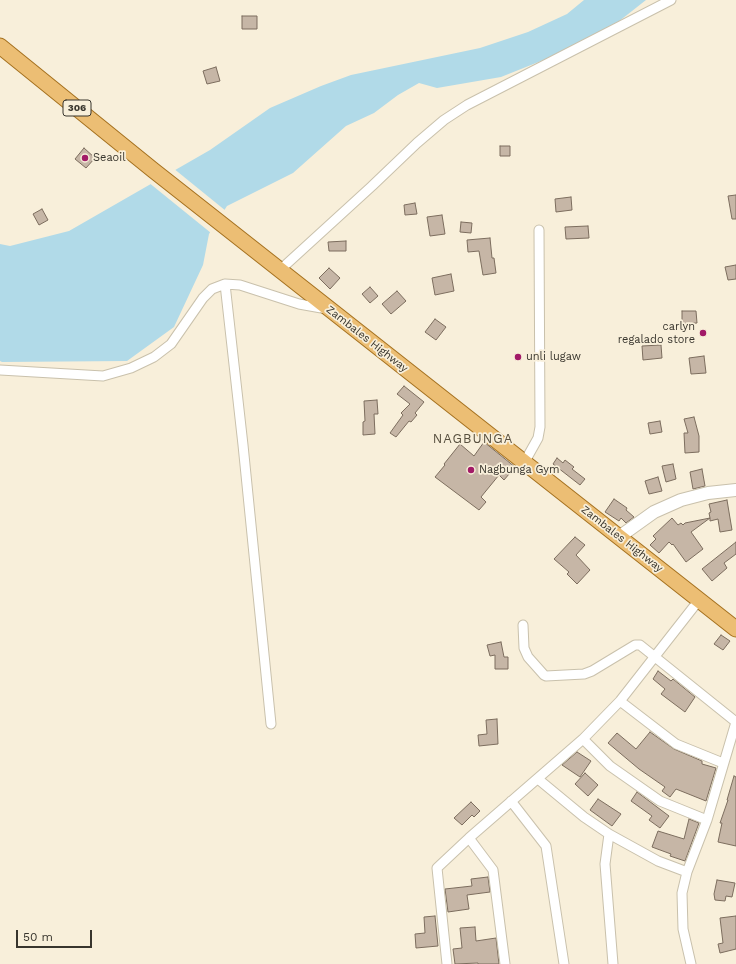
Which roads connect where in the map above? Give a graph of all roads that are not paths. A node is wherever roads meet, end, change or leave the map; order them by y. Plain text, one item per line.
1 (671, 0) edge
2 (0, 46) edge
3 (539, 230) dead end
4 (280, 270) junction
5 (224, 284) junction
6 (330, 309) junction
7 (0, 370) edge
8 (524, 462) junction
9 (736, 490) edge
10 (619, 537) junction
11 (699, 600) junction
12 (523, 626) dead end
13 (736, 630) edge
14 (655, 657) junction
15 (620, 702) junction
16 (736, 722) edge
17 (271, 724) dead end
18 (583, 739) junction
19 (723, 763) junction
20 (538, 779) junction
21 (511, 801) junction
22 (707, 820) junction
23 (609, 834) junction
24 (469, 838) junction
25 (687, 872) junction
26 (447, 964) edge
27 (505, 964) edge
28 (564, 964) edge
29 (613, 964) edge
30 (691, 964) edge

1 - 4 street
2 - 4 main road, Zambales Highway / 306
3 - 8 street
4 - 6 main road, Zambales Highway / 306
5 - 6 street
5 - 7 street
5 - 17 street
6 - 8 main road, Zambales Highway / 306
8 - 10 main road, Zambales Highway / 306
9 - 10 street
10 - 11 main road, Zambales Highway / 306
11 - 13 main road, Zambales Highway / 306
11 - 14 street
12 - 14 street
14 - 15 street
14 - 16 street
15 - 18 street
15 - 19 street
16 - 19 street
18 - 20 street
18 - 22 street
19 - 22 street
20 - 21 street
20 - 23 street
21 - 24 street
21 - 28 street
22 - 25 street
23 - 25 street
23 - 29 street
24 - 26 street
24 - 27 street
25 - 30 street

